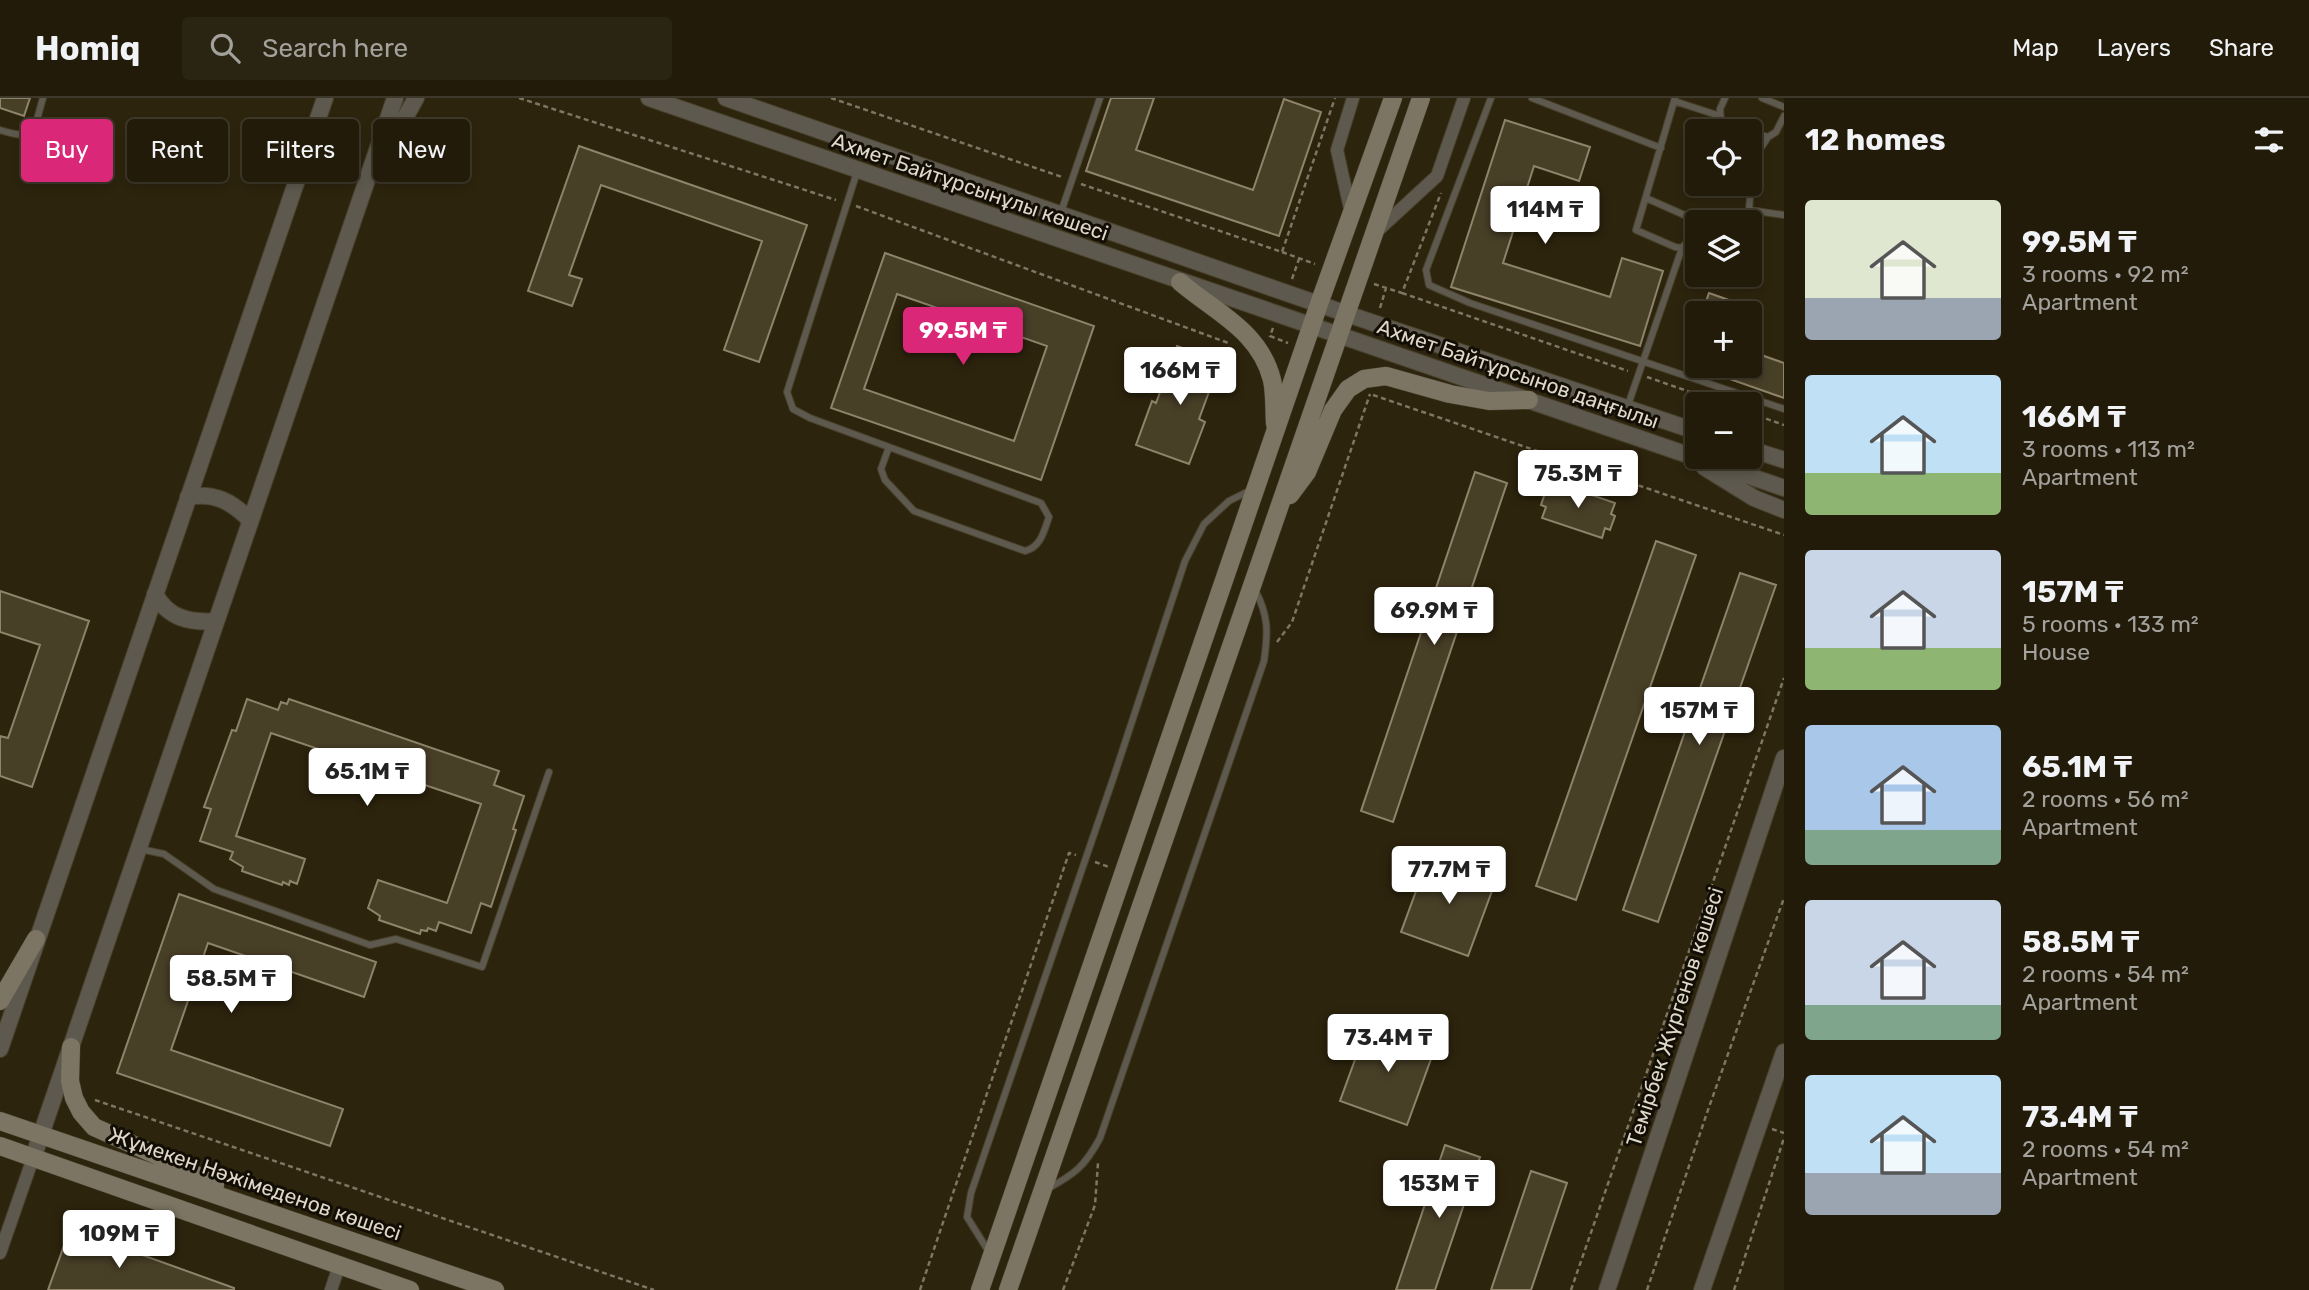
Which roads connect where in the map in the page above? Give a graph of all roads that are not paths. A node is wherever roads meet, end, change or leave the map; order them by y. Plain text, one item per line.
1 (43, 98) edge
2 (325, 98) edge
3 (395, 98) edge
4 (416, 98) edge
5 (649, 98) edge
6 (726, 98) edge
7 (1100, 98) edge
8 (1353, 98) edge
9 (1393, 98) edge
10 (1421, 98) edge
11 (1464, 98) edge
12 (1491, 98) edge
13 (1532, 98) edge
14 (1725, 98) edge
15 (1762, 98) edge
16 (1674, 100) edge
17 (1784, 107) edge
18 (1720, 116) junction
19 (1784, 116) edge
20 (1721, 119) edge
21 (0, 130) edge
22 (1762, 135) edge
23 (1768, 137) junction
24 (1661, 148) junction
25 (372, 165) junction
26 (857, 170) junction
27 (1646, 198) junction
28 (1749, 210) edge
29 (1762, 212) edge
30 (1060, 214) junction
31 (1352, 215) junction
32 (1685, 215) edge
33 (1784, 215) edge
34 (1374, 234) junction
35 (1685, 244) edge
36 (1682, 248) junction
37 (1180, 282) junction
38 (1287, 293) joint
39 (1319, 304) junction
40 (1347, 314) junction
41 (1278, 316) joint
42 (1311, 327) junction
43 (1340, 335) junction
44 (1642, 362) junction
45 (1529, 400) junction
46 (1627, 408) junction
47 (1784, 409) edge
48 (1685, 428) edge
49 (1275, 432) junction
50 (889, 447) junction
51 (1678, 451) junction
52 (1762, 453) edge
53 (1784, 460) edge
54 (1256, 488) junction
55 (1784, 488) edge
56 (188, 497) junction
57 (1279, 509) junction
58 (1784, 510) edge
59 (250, 520) junction
60 (1252, 587) junction
61 (155, 594) junction
62 (216, 621) junction
63 (1783, 762) edge
64 (549, 772) dead end
65 (138, 849) junction
66 (36, 939) junction
67 (0, 1001) edge
68 (71, 1046) junction
69 (0, 1049) edge
70 (1784, 1052) edge
71 (0, 1121) edge
72 (41, 1135) junction
73 (0, 1146) edge
74 (33, 1158) junction
75 (1042, 1192) junction
76 (234, 1200) junction
77 (0, 1253) edge
78 (991, 1256) junction
79 (339, 1266) junction
80 (331, 1290) edge
81 (410, 1290) edge
82 (495, 1290) edge
83 (980, 1290) edge
84 (1009, 1290) edge
85 (1607, 1290) edge
86 (1702, 1290) edge

1 - 21 lane
2 - 56 street
3 - 25 street
4 - 25 street
5 - 26 street, Ахмет Байтұрсынұлы көшесі
6 - 30 street, Ахмет Байтұрсынұлы көшесі
7 - 30 lane
8 - 31 street
9 - 31 main road
10 - 34 main road
11 - 34 street
12 - 44 lane
13 - 24 lane
14 - 18 lane
15 - 17 lane
16 - 18 lane
16 - 24 lane
18 - 20 lane
19 - 23 lane
22 - 23 lane
23 - 28 lane
24 - 27 lane
25 - 59 street
26 - 37 street, Ахмет Байтұрсынұлы көшесі
26 - 50 lane
27 - 32 lane
27 - 36 lane
29 - 33 lane
30 - 38 street, Ахмет Байтұрсынұлы көшесі
31 - 39 main road
34 - 40 main road
35 - 36 lane
36 - 44 lane
37 - 41 street, Ахмет Байтұрсынұлы көшесі
37 - 49 main road
38 - 39 street, Ахмет Байтұрсынов даңғылы
39 - 40 street, Ахмет Байтұрсынов даңғылы
39 - 42 main road
40 - 43 main road
40 - 46 street, Ахмет Байтұрсынов даңғылы
41 - 42 street, Ахмет Байтұрсынов даңғылы
42 - 43 street, Ахмет Байтұрсынов даңғылы
42 - 49 main road
43 - 45 street, Ахмет Байтұрсынов даңғылы
43 - 57 main road
44 - 46 lane
44 - 47 lane
45 - 51 street, Ахмет Байтұрсынов даңғылы
45 - 57 main road
46 - 48 street, Ахмет Байтұрсынов даңғылы
49 - 54 main road
50 - 50 lane
51 - 55 street, Ахмет Байтұрсынов даңғылы
51 - 58 street
52 - 53 street
54 - 78 main road
54 - 78 lane
56 - 59 street
56 - 61 street
57 - 60 main road
59 - 62 street
60 - 75 main road
60 - 75 lane
61 - 62 street
61 - 66 street
62 - 65 street
63 - 85 street, Темірбек Жүргенов көшесі
64 - 65 lane
65 - 68 street
66 - 67 main road
66 - 69 street
68 - 72 street
68 - 76 main road
70 - 86 street
71 - 72 main road, Жұмекен Нәжімеденов көшесі
72 - 74 street
72 - 76 main road, Жұмекен Нәжімеденов көшесі
73 - 74 main road
74 - 77 street
74 - 79 main road
75 - 84 main road
76 - 82 main road, Жұмекен Нәжімеденов көшесі
78 - 83 main road
79 - 80 street
79 - 81 main road

